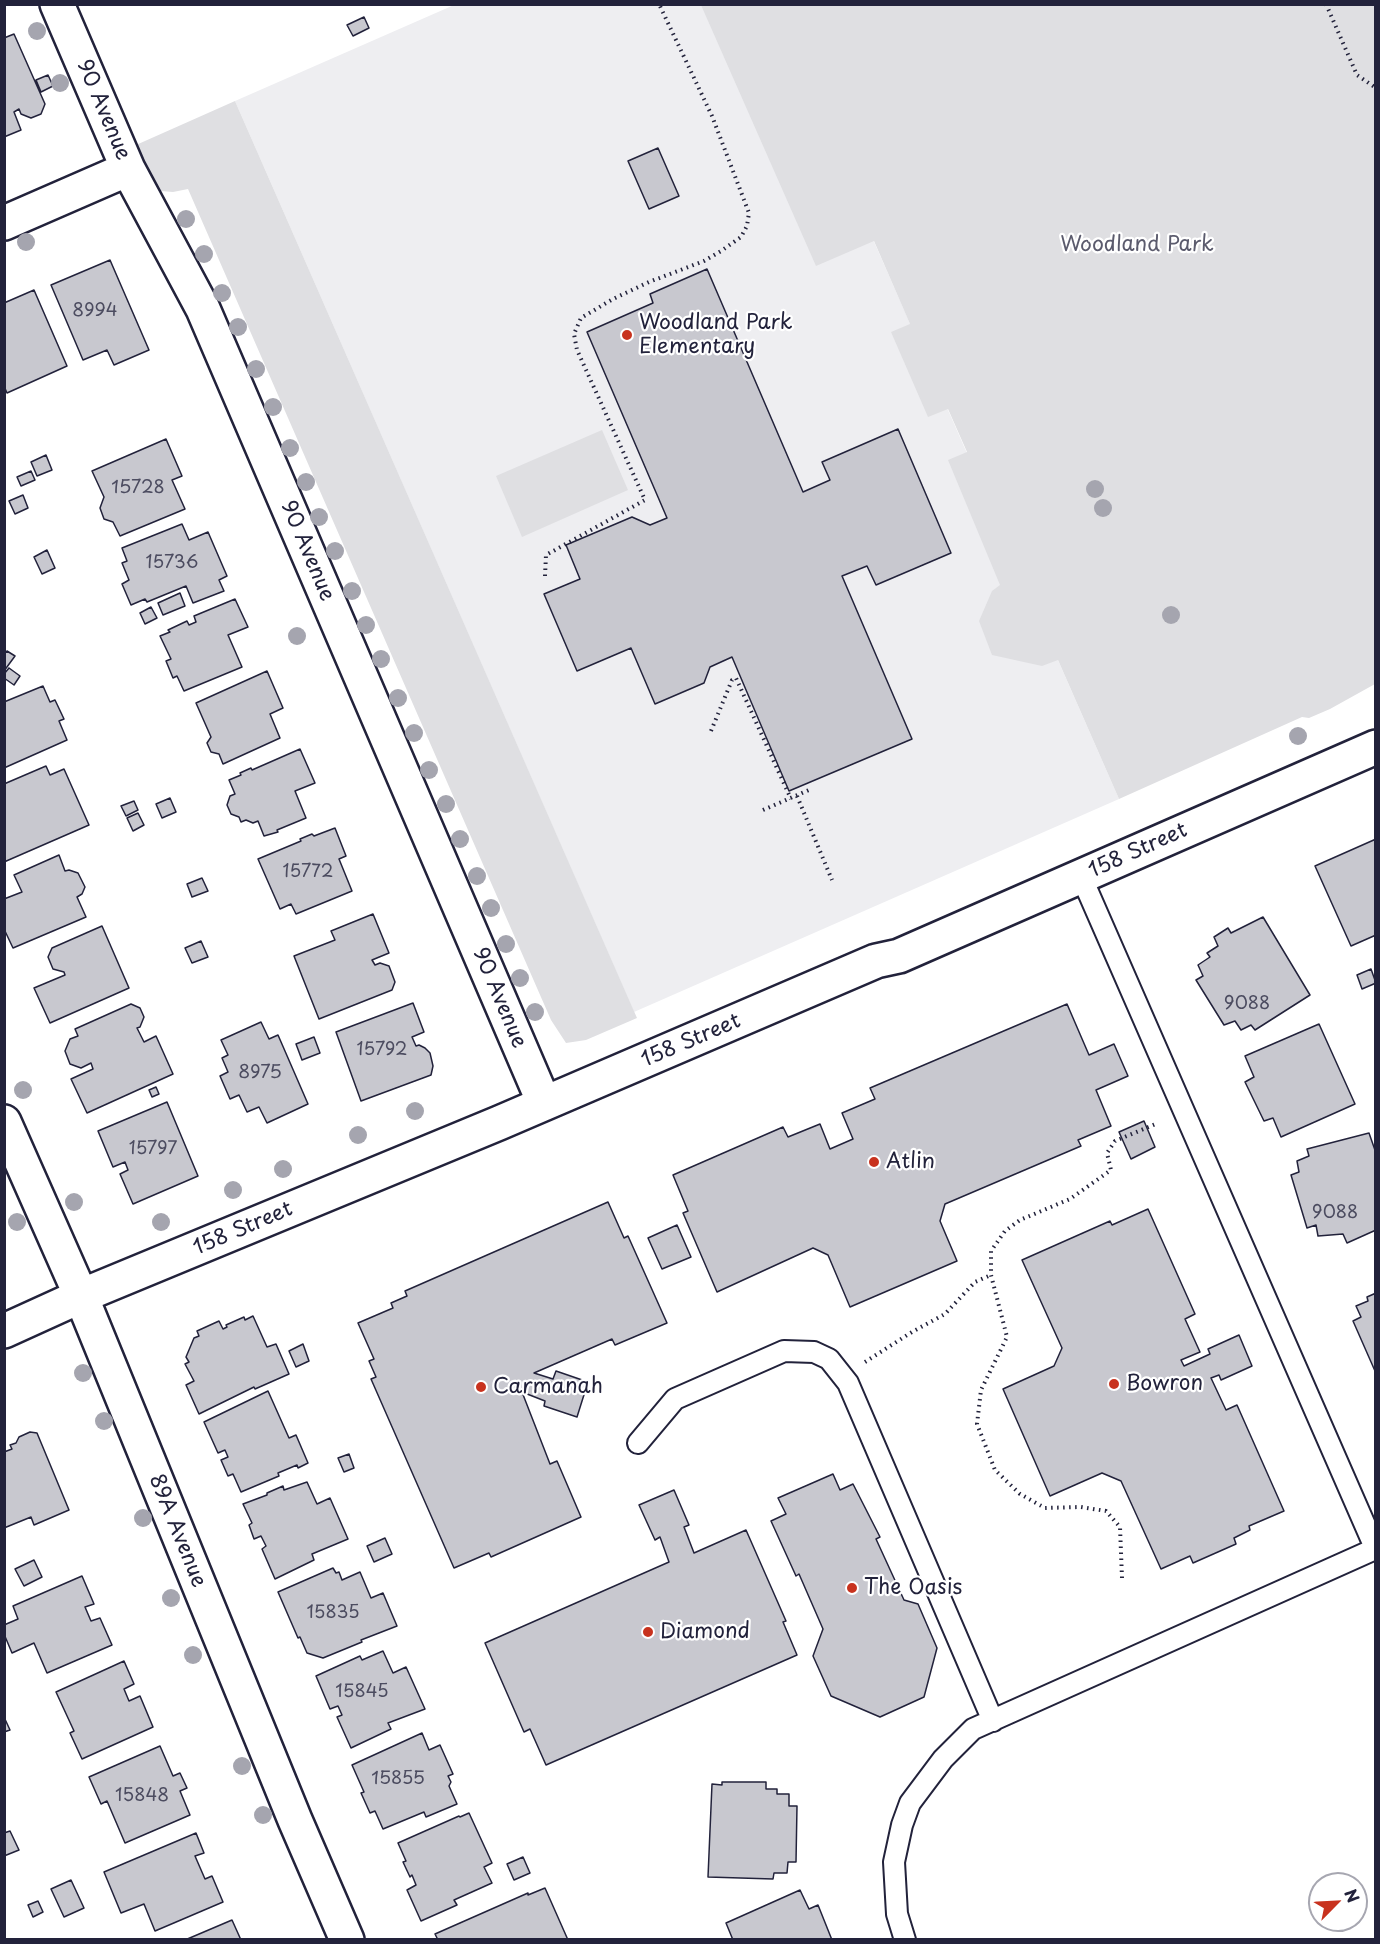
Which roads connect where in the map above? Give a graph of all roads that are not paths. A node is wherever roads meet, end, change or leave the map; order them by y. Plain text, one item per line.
1 (57, 4) edge
2 (128, 169) junction
3 (4, 223) edge
4 (1376, 747) edge
5 (1081, 876) junction
6 (544, 1103) junction
7 (4, 1122) edge
8 (81, 1296) junction
9 (4, 1331) edge
10 (638, 1443) dead end
11 (1375, 1550) edge
12 (993, 1721) junction
13 (347, 1940) edge
14 (905, 1940) edge

1 - 2 street, 90 Avenue
2 - 3 street
2 - 6 street, 90 Avenue
4 - 5 street, 158 Street
5 - 6 street, 158 Street
5 - 11 lane
6 - 8 street, 158 Street
7 - 8 street, 89A Avenue
8 - 9 street, 158 Street
8 - 13 street, 89A Avenue
10 - 12 lane
11 - 12 lane
12 - 14 lane

